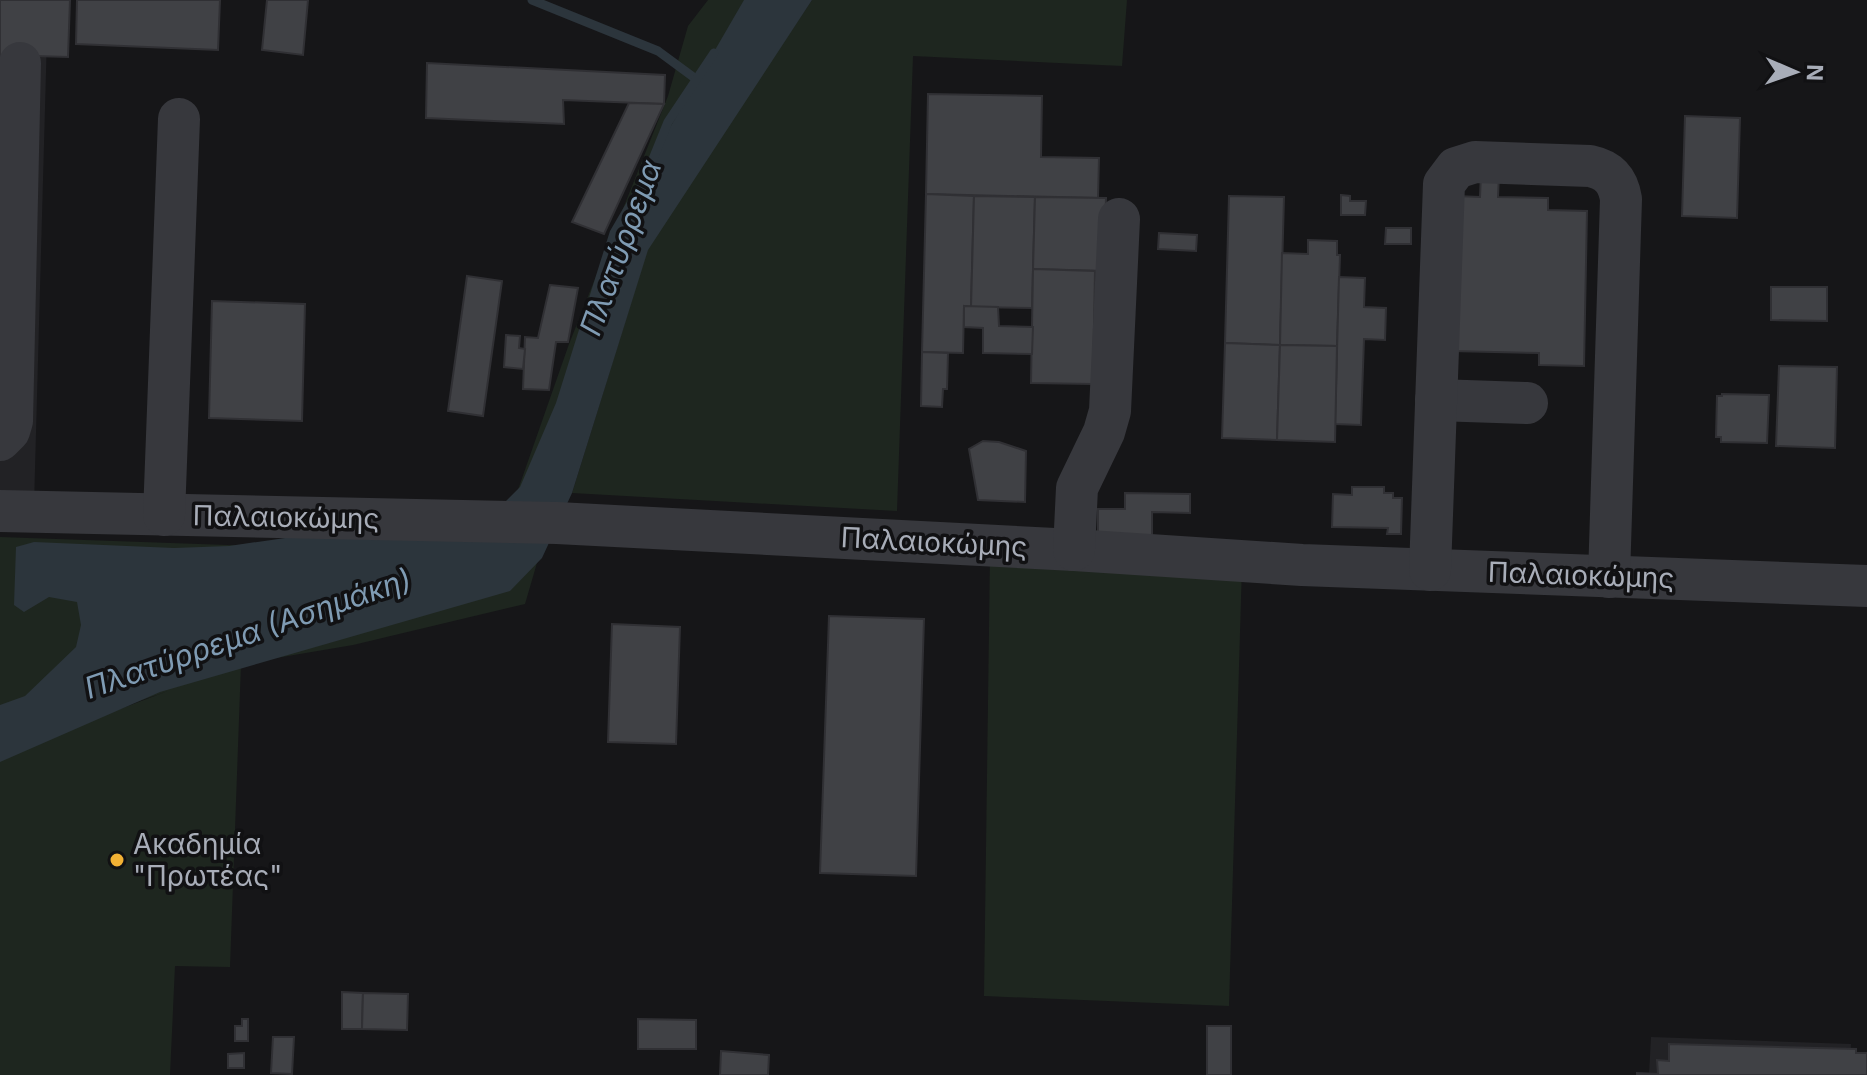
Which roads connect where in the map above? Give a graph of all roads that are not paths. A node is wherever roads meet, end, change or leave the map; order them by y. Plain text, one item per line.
1 (20, 63) dead end
2 (179, 119) dead end
3 (1119, 219) dead end
4 (1436, 400) junction
5 (1527, 403) dead end
6 (0, 440) edge
7 (0, 511) edge
8 (164, 515) junction
9 (1074, 550) junction
10 (1430, 570) junction
11 (1609, 577) junction
12 (1867, 586) edge

1 - 6 street
2 - 8 street
3 - 9 street
4 - 5 street
4 - 10 street
4 - 11 street
7 - 8 street, Παλαιοκώμης
8 - 9 street, Παλαιοκώμης
9 - 10 street, Παλαιοκώμης
10 - 11 street, Παλαιοκώμης
11 - 12 street, Παλαιοκώμης

